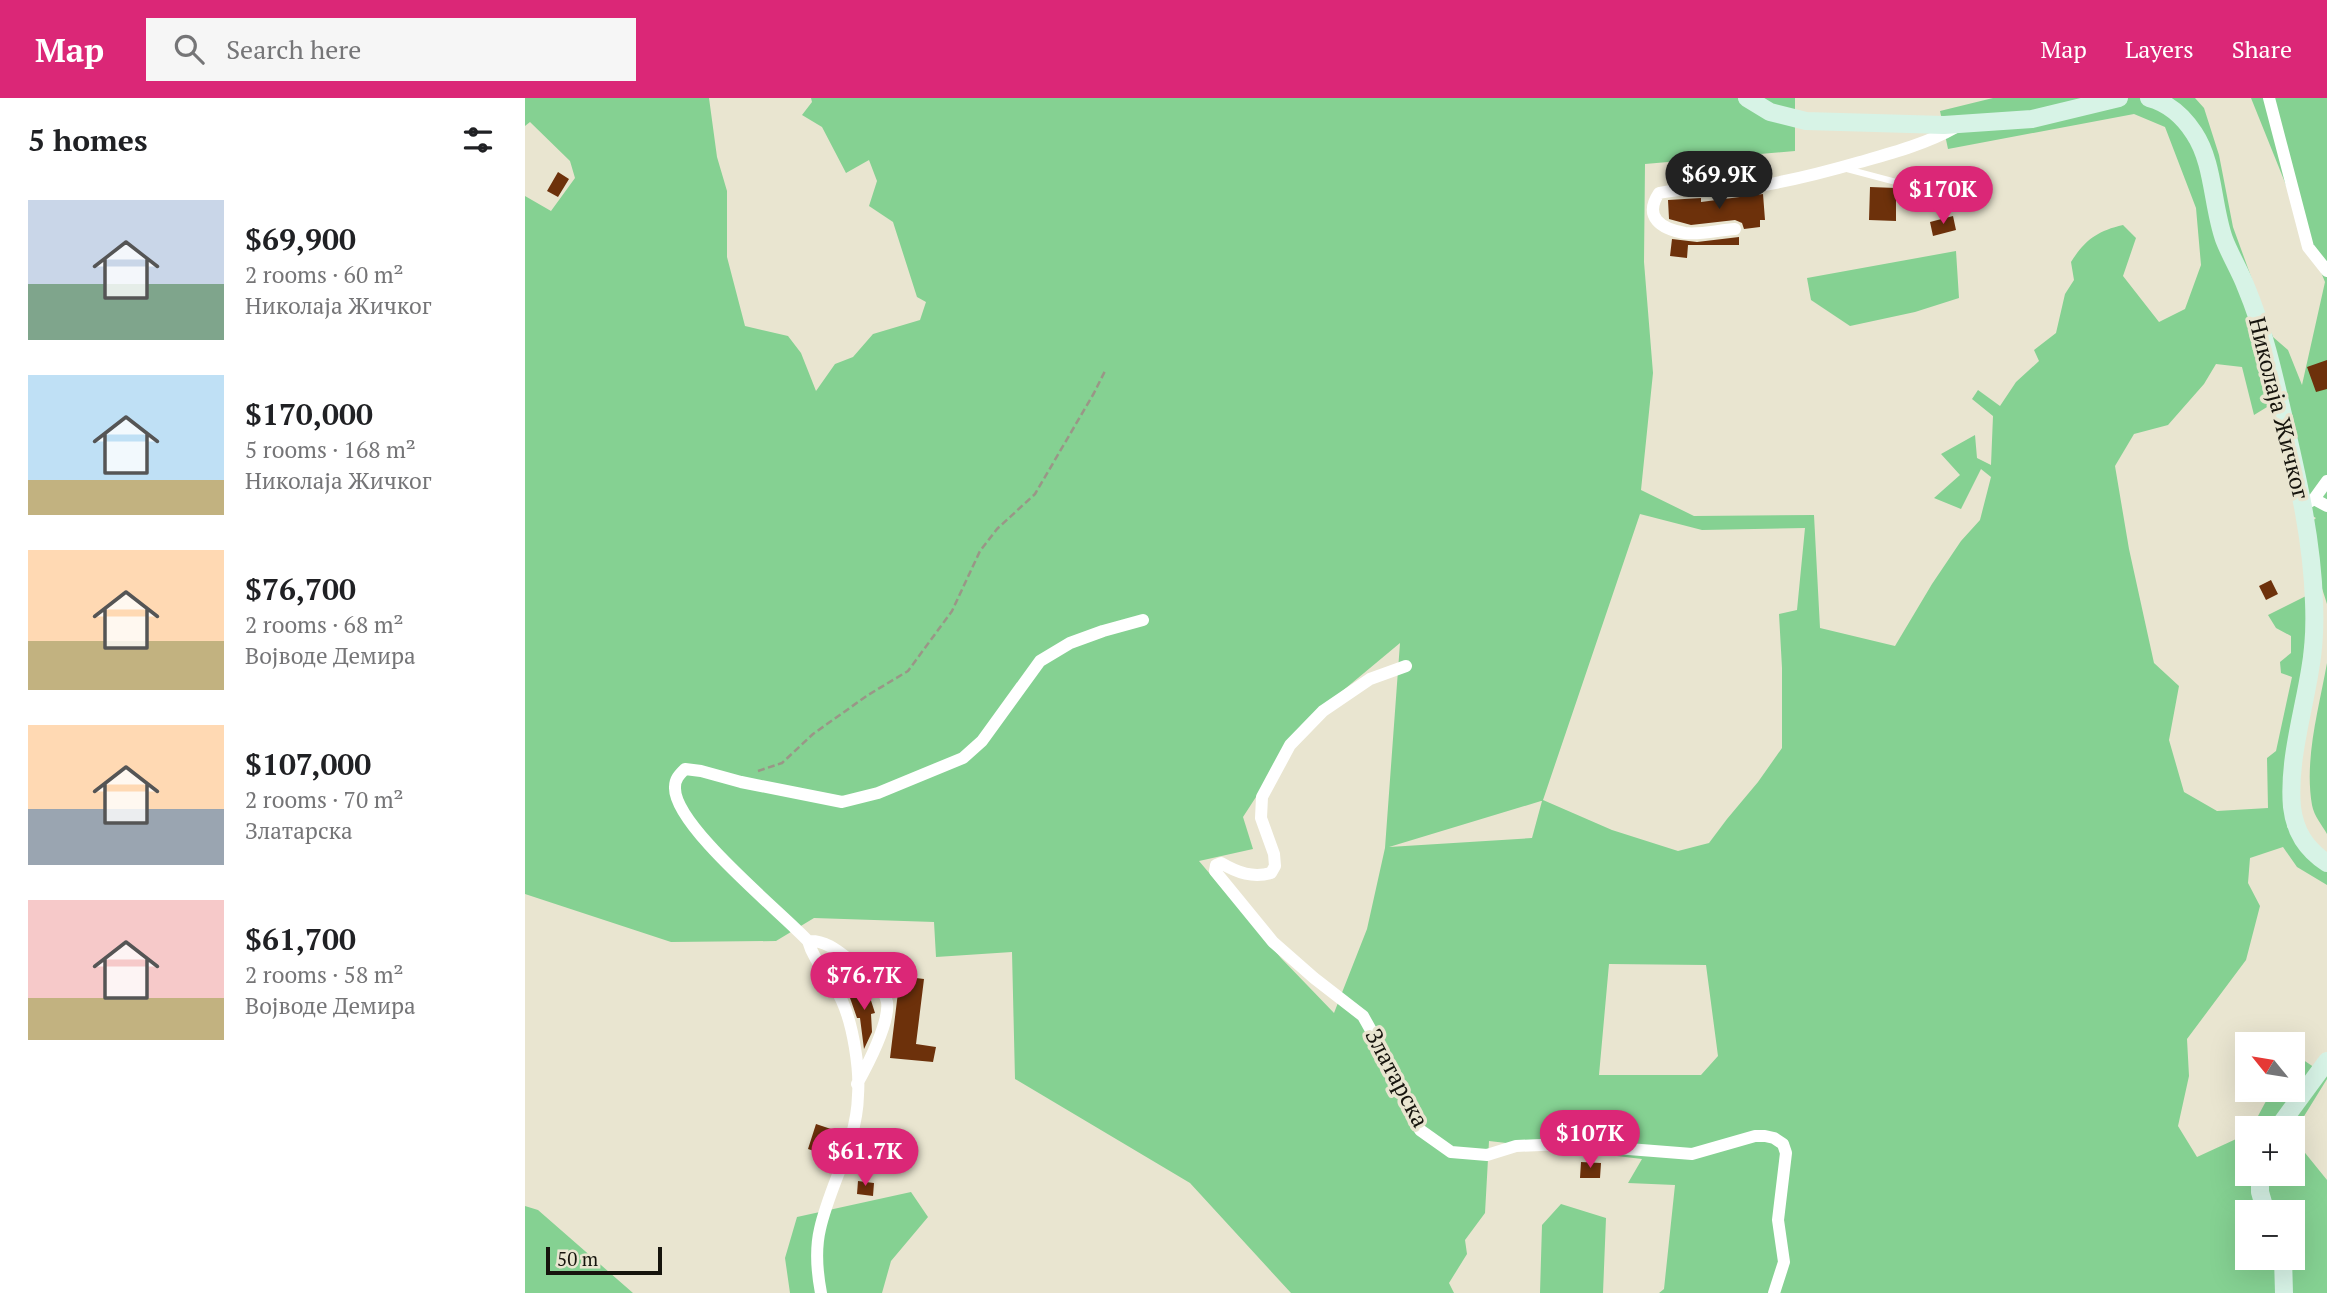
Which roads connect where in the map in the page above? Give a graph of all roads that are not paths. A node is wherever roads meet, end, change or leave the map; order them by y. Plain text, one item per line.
1 (1747, 98) edge
2 (2119, 98) edge
3 (2149, 98) edge
4 (2269, 98) edge
5 (1960, 124) junction
6 (1842, 167) junction
7 (1936, 208) dead end
8 (1735, 229) dead end
9 (2327, 271) edge
10 (2327, 481) edge
11 (2315, 500) edge
12 (2327, 506) edge
13 (1143, 620) dead end
14 (1406, 666) dead end
15 (2327, 863) edge
16 (807, 940) junction
17 (2327, 1061) edge
18 (857, 1084) junction
19 (2287, 1116) edge
20 (2283, 1270) edge
21 (821, 1293) edge
22 (1775, 1293) edge
23 (2284, 1293) edge

1 - 5 street
2 - 5 street
3 - 11 street, Николаја Жичког
4 - 9 street
5 - 6 street
6 - 7 lane
6 - 8 street
10 - 11 street
11 - 12 street
11 - 15 street, Николаја Жичког
13 - 16 street
14 - 22 street, Златарска
16 - 18 street
16 - 18 street
17 - 19 street
18 - 21 street
20 - 23 street

